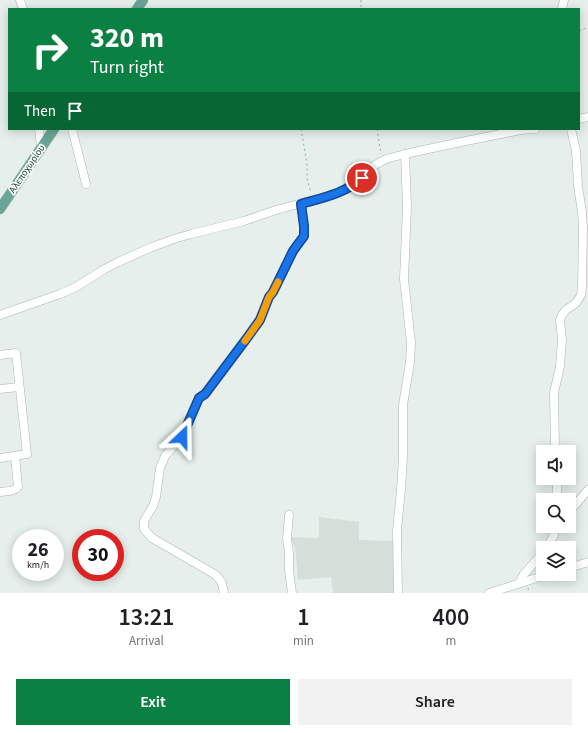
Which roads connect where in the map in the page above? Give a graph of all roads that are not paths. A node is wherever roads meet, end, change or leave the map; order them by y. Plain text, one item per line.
1 (39, 130) edge
2 (53, 130) edge
3 (72, 130) edge
4 (521, 130) edge
5 (571, 130) edge
6 (41, 147) junction
7 (405, 154) junction
8 (86, 184) dead end
9 (301, 204) junction
10 (0, 209) edge
11 (0, 315) edge
12 (0, 355) edge
13 (19, 387) junction
14 (0, 389) edge
15 (555, 445) edge
16 (14, 456) junction
17 (0, 458) edge
18 (588, 490) edge
19 (0, 492) edge
20 (576, 504) edge
21 (289, 515) dead end
22 (554, 535) edge
23 (551, 541) edge
24 (536, 561) edge
25 (588, 562) edge
26 (576, 566) edge
27 (536, 578) edge
28 (519, 583) junction
29 (224, 593) edge
30 (292, 593) edge
31 (398, 593) edge
32 (489, 593) edge

1 - 6 street
2 - 6 main road, Αλεποχωρίου
3 - 8 street
4 - 7 street
5 - 15 street
6 - 10 main road, Αλεποχωρίου
7 - 9 street
7 - 31 street
9 - 11 street
9 - 29 street
12 - 13 street
13 - 14 street
13 - 16 street
16 - 17 street
16 - 19 street
18 - 20 street
21 - 30 street
22 - 23 street
24 - 28 street
25 - 26 street
27 - 28 street
28 - 32 street

